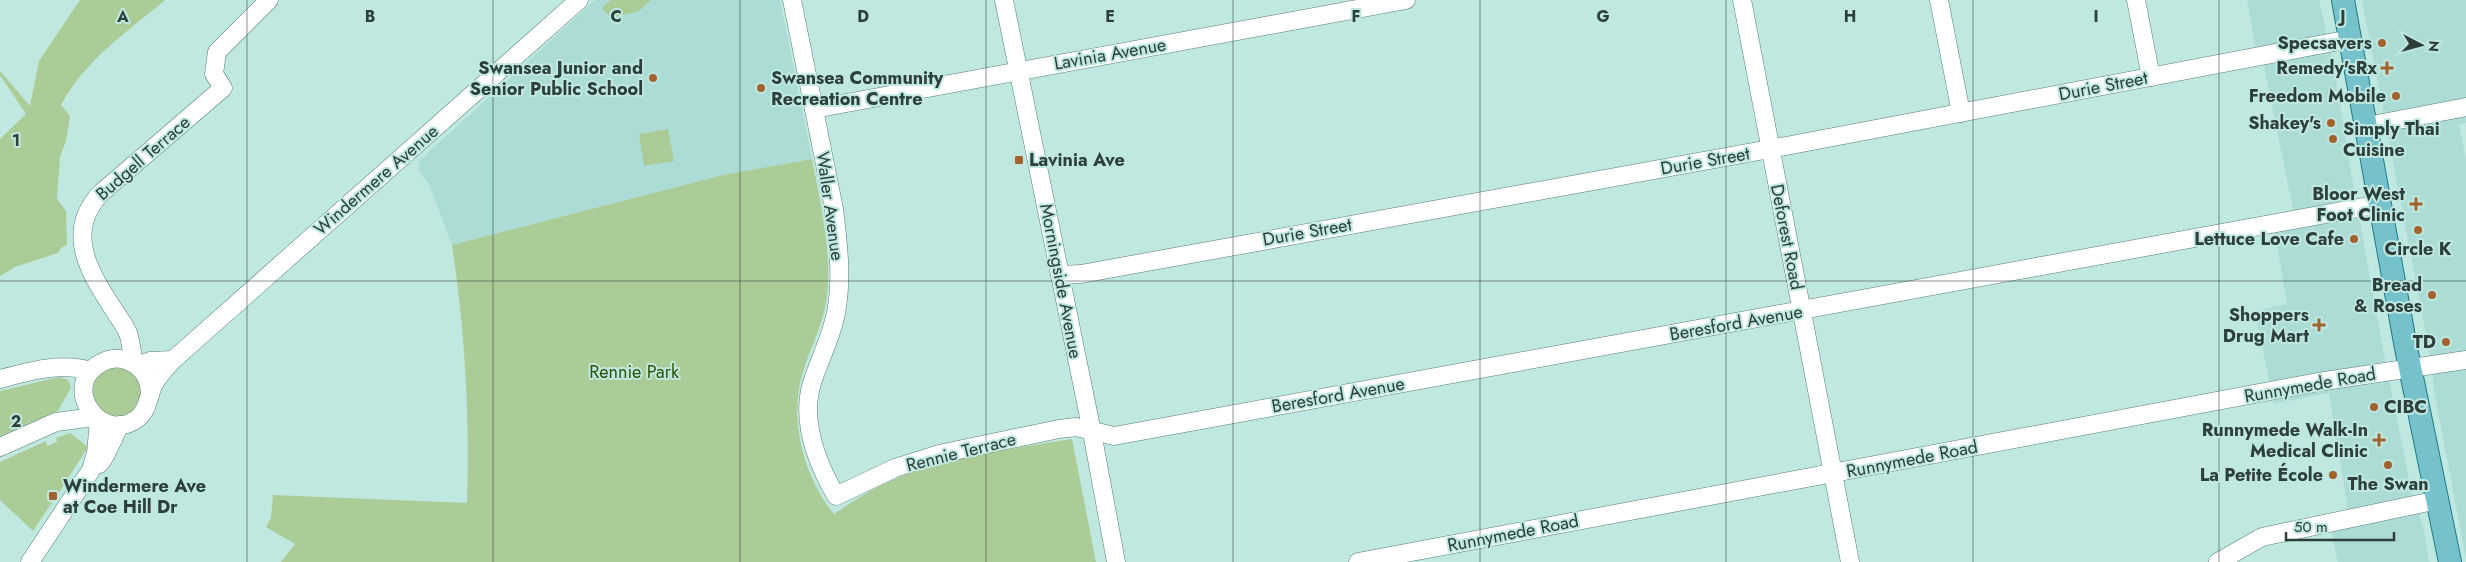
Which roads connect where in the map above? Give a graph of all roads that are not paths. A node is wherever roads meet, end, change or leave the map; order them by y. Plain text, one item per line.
1 (269, 0) edge
2 (579, 0) edge
3 (792, 0) edge
4 (1004, 0) edge
5 (1406, 0) edge
6 (1742, 0) edge
7 (1939, 0) edge
8 (2136, 0) edge
9 (2343, 0) edge
10 (2350, 39) junction
11 (1020, 71) junction
12 (2151, 77) junction
13 (2466, 106) edge
14 (814, 109) junction
15 (1960, 113) junction
16 (2367, 126) junction
17 (1770, 149) junction
18 (2380, 204) junction
19 (1060, 276) junction
20 (1801, 311) junction
21 (173, 360) junction
22 (2466, 360) edge
23 (130, 363) junction
24 (2412, 369) junction
25 (0, 379) edge
26 (86, 383) junction
27 (150, 396) junction
28 (97, 418) junction
29 (56, 422) junction
30 (120, 425) junction
31 (1092, 432) junction
32 (0, 447) edge
33 (91, 470) junction
34 (1833, 474) junction
35 (836, 496) joint
36 (2438, 500) junction
37 (30, 562) edge
38 (1116, 562) edge
39 (1358, 562) edge
40 (1850, 562) edge
41 (2218, 562) edge
42 (2450, 562) edge

1 - 23 street, Budgell Terrace
2 - 21 street, Windermere Avenue
3 - 14 street, Waller Avenue
4 - 11 street, Morningside Avenue
5 - 11 street, Lavinia Avenue
6 - 17 street, Deforest Road
7 - 15 street
8 - 12 street
9 - 10 main road
10 - 12 street, Durie Street
10 - 16 main road
11 - 14 street, Lavinia Avenue
11 - 19 street, Morningside Avenue
12 - 15 street, Durie Street
13 - 16 street
14 - 35 street, Waller Avenue
15 - 17 street, Durie Street
16 - 18 main road
17 - 19 street, Durie Street
17 - 20 street, Deforest Road
18 - 20 street, Beresford Avenue
18 - 24 main road
19 - 31 street, Morningside Avenue
20 - 31 street, Beresford Avenue
20 - 34 street, Deforest Road
21 - 23 street
21 - 27 street, Windermere Avenue
22 - 24 street, Runnymede Road
23 - 26 street
23 - 27 street
24 - 34 street, Runnymede Road
24 - 36 main road
25 - 26 street
26 - 28 street
26 - 29 street
27 - 30 street, Windermere Avenue
28 - 29 street
28 - 30 street
28 - 33 street
29 - 32 street
30 - 33 street
31 - 35 street, Rennie Terrace
31 - 38 street, Morningside Avenue
33 - 37 street
34 - 39 street, Runnymede Road
34 - 40 street, Deforest Road
36 - 41 street
36 - 42 main road

